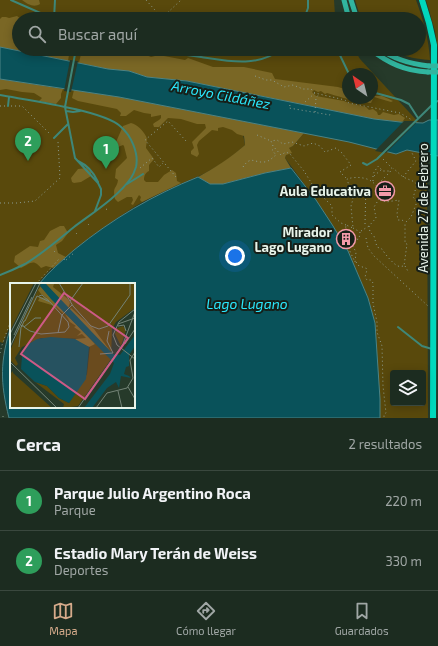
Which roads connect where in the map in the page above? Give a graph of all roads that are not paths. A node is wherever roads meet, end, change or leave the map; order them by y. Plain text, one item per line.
1 (11, 0) edge
2 (56, 0) edge
3 (308, 0) edge
4 (344, 0) edge
5 (351, 0) edge
6 (422, 0) edge
7 (38, 12) edge
8 (55, 12) edge
9 (307, 12) edge
10 (347, 12) edge
11 (355, 12) edge
12 (426, 12) edge
13 (426, 13) edge
14 (75, 56) edge
15 (195, 56) edge
16 (268, 56) edge
17 (340, 56) edge
18 (380, 56) edge
19 (391, 56) edge
20 (438, 66) edge
21 (346, 68) edge
22 (438, 72) edge
23 (378, 94) edge
24 (0, 95) edge
25 (9, 97) junction
26 (436, 102) edge
27 (8, 106) road end
28 (65, 108) junction
29 (66, 111) junction
30 (81, 111) junction
31 (418, 118) junction
32 (68, 124) junction
33 (54, 138) road end
34 (363, 163) dead end
35 (143, 174) road end
36 (124, 185) junction
37 (94, 211) junction
38 (0, 276) edge
39 (398, 327) dead end
40 (433, 349) junction
41 (433, 418) edge

1 - 7 lane
2 - 8 lane
3 - 9 lane
4 - 10 main road
5 - 11 main road
6 - 12 main road, Avenida 27 de Febrero
13 - 26 main road, Avenida 27 de Febrero
14 - 28 lane
15 - 16 lane
17 - 21 lane
18 - 22 main road, bridge
19 - 20 main road, bridge
23 - 31 lane
24 - 25 lane
25 - 27 lane
25 - 28 lane
26 - 31 lane
26 - 40 main road, Avenida 27 de Febrero
28 - 29 lane
28 - 30 lane
29 - 30 lane
29 - 32 lane
30 - 36 lane
31 - 34 lane
32 - 33 lane
32 - 37 lane
35 - 36 lane
36 - 37 lane
37 - 38 lane
39 - 40 lane
40 - 41 main road, Avenida 27 de Febrero

